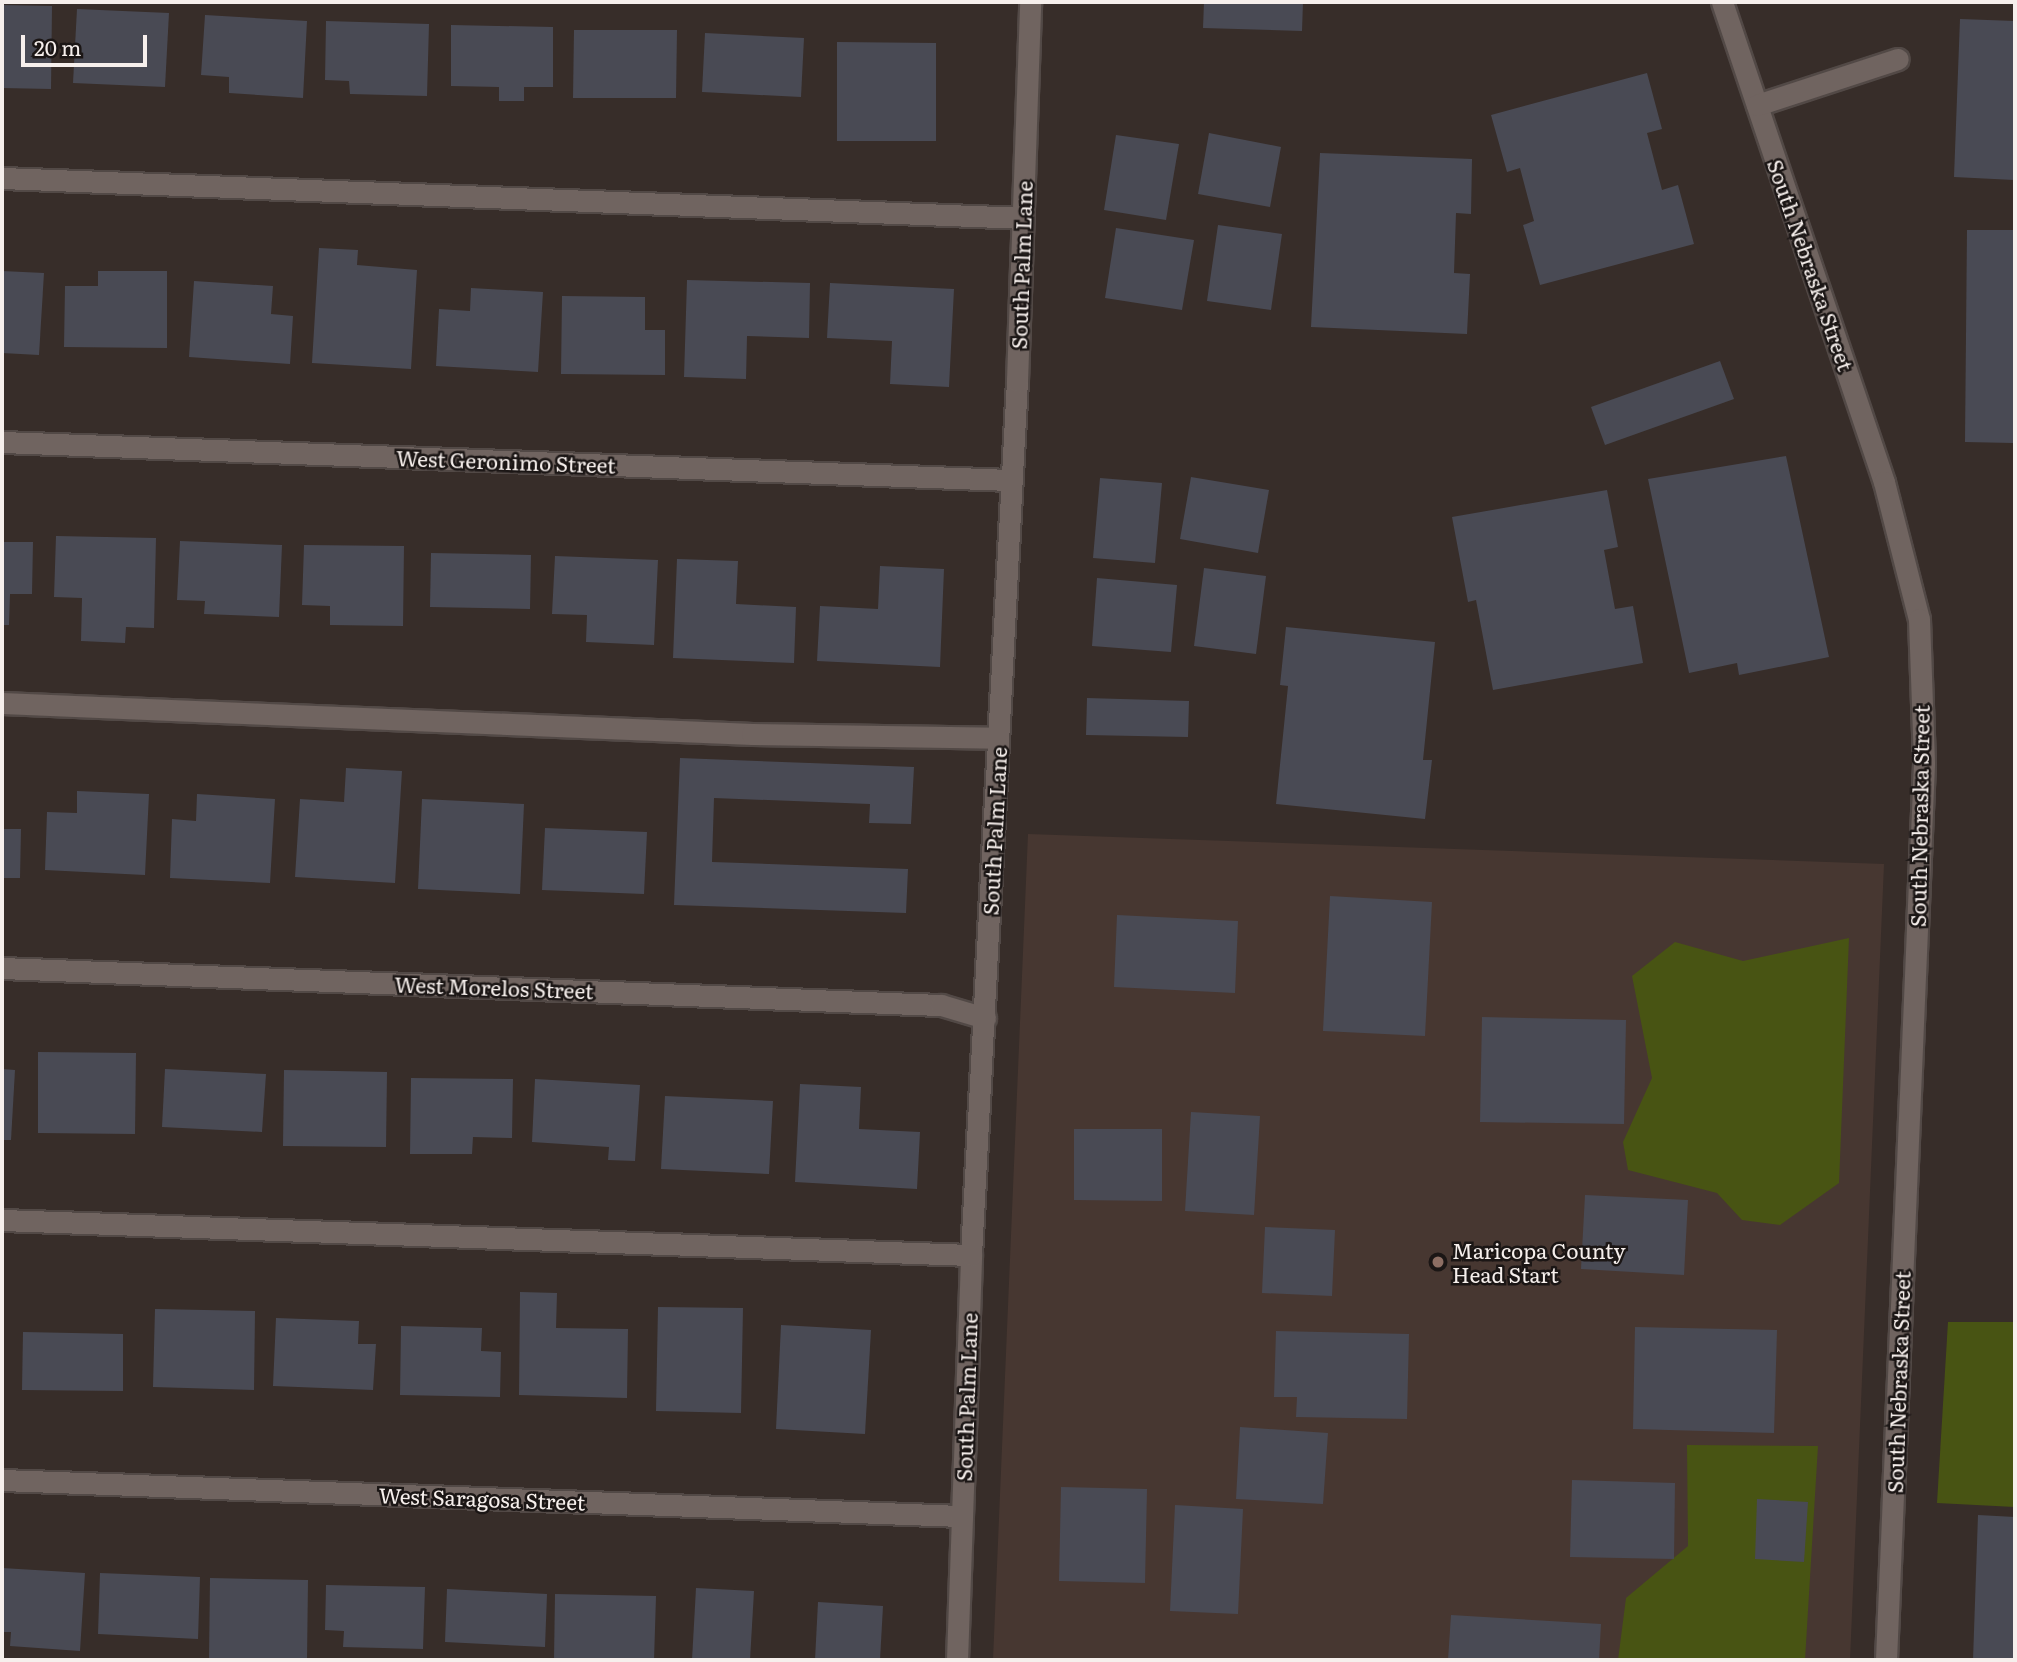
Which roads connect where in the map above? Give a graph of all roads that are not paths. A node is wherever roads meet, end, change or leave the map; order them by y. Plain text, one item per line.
1 (1030, 2) edge
2 (1722, 2) edge
3 (1898, 59) dead end
4 (1757, 105) junction
5 (2, 178) edge
6 (1023, 218) junction
7 (2, 442) edge
8 (1009, 480) junction
9 (2, 704) edge
10 (998, 738) junction
11 (2, 968) edge
12 (985, 1018) junction
13 (2, 1220) edge
14 (971, 1255) junction
15 (2, 1480) edge
16 (962, 1516) junction
17 (957, 1660) edge
18 (1886, 1660) edge

1 - 6 street, South Palm Lane
2 - 4 street, South Nebraska Street
3 - 4 street
4 - 18 street, South Nebraska Street
5 - 6 street
6 - 8 street, South Palm Lane
7 - 8 street, West Geronimo Street
8 - 10 street, South Palm Lane
9 - 10 street
10 - 12 street, South Palm Lane
11 - 12 street, West Morelos Street
12 - 14 street, South Palm Lane
13 - 14 street
14 - 16 street, South Palm Lane
15 - 16 street, West Saragosa Street
16 - 17 street, South Palm Lane

